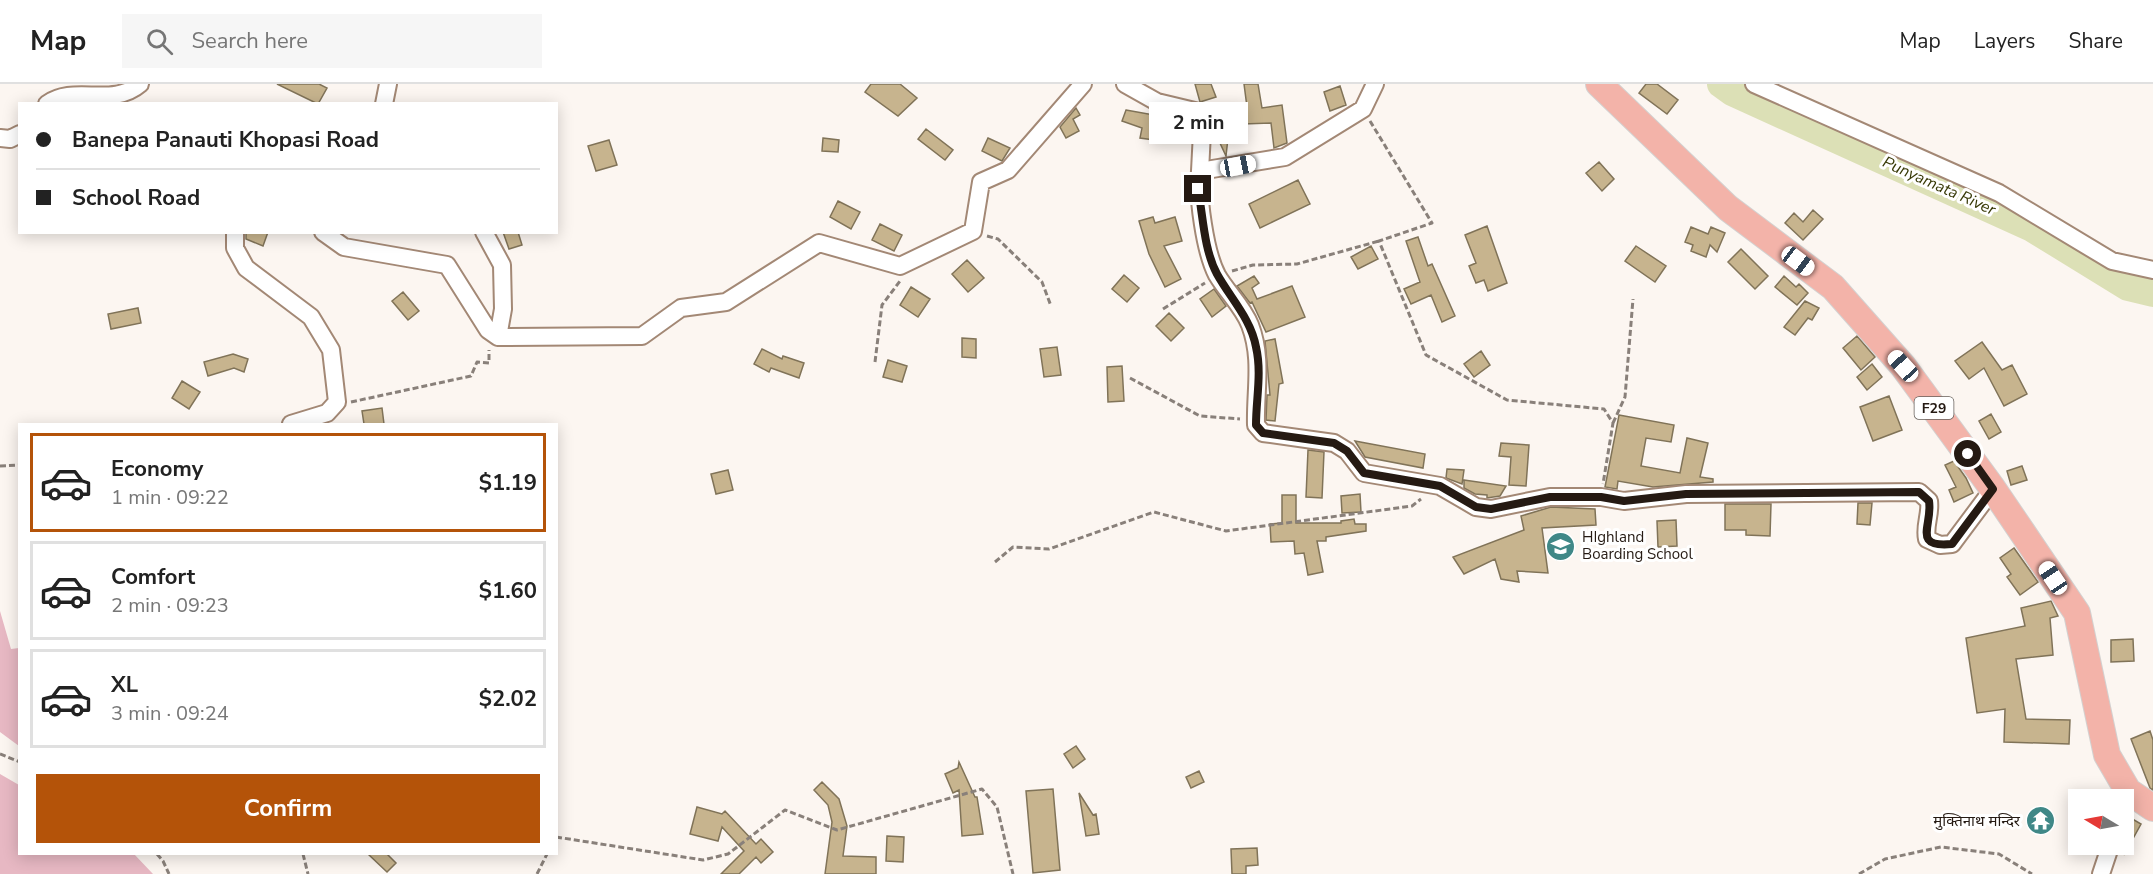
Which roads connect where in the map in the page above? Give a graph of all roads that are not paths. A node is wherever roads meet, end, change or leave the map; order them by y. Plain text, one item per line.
1 (140, 84) edge
2 (388, 84) edge
3 (1083, 84) edge
4 (1125, 84) edge
5 (1375, 84) edge
6 (1599, 84) edge
7 (1754, 84) edge
8 (48, 102) edge
9 (384, 102) edge
10 (18, 135) edge
11 (0, 138) edge
12 (1200, 171) junction
13 (235, 234) edge
14 (326, 234) edge
15 (485, 234) edge
16 (2153, 270) edge
17 (493, 333) junction
18 (294, 423) edge
19 (1993, 489) junction
20 (2122, 789) edge
21 (2134, 800) edge
22 (2153, 808) edge
23 (2107, 855) edge
24 (2101, 874) edge

1 - 8 street
2 - 9 street
3 - 17 street
4 - 12 street
5 - 12 street
6 - 19 main road, F29
7 - 16 street
10 - 11 street
12 - 19 street
13 - 18 street
14 - 17 street
15 - 17 street
19 - 20 main road, F29
21 - 22 main road, F29
23 - 24 street

